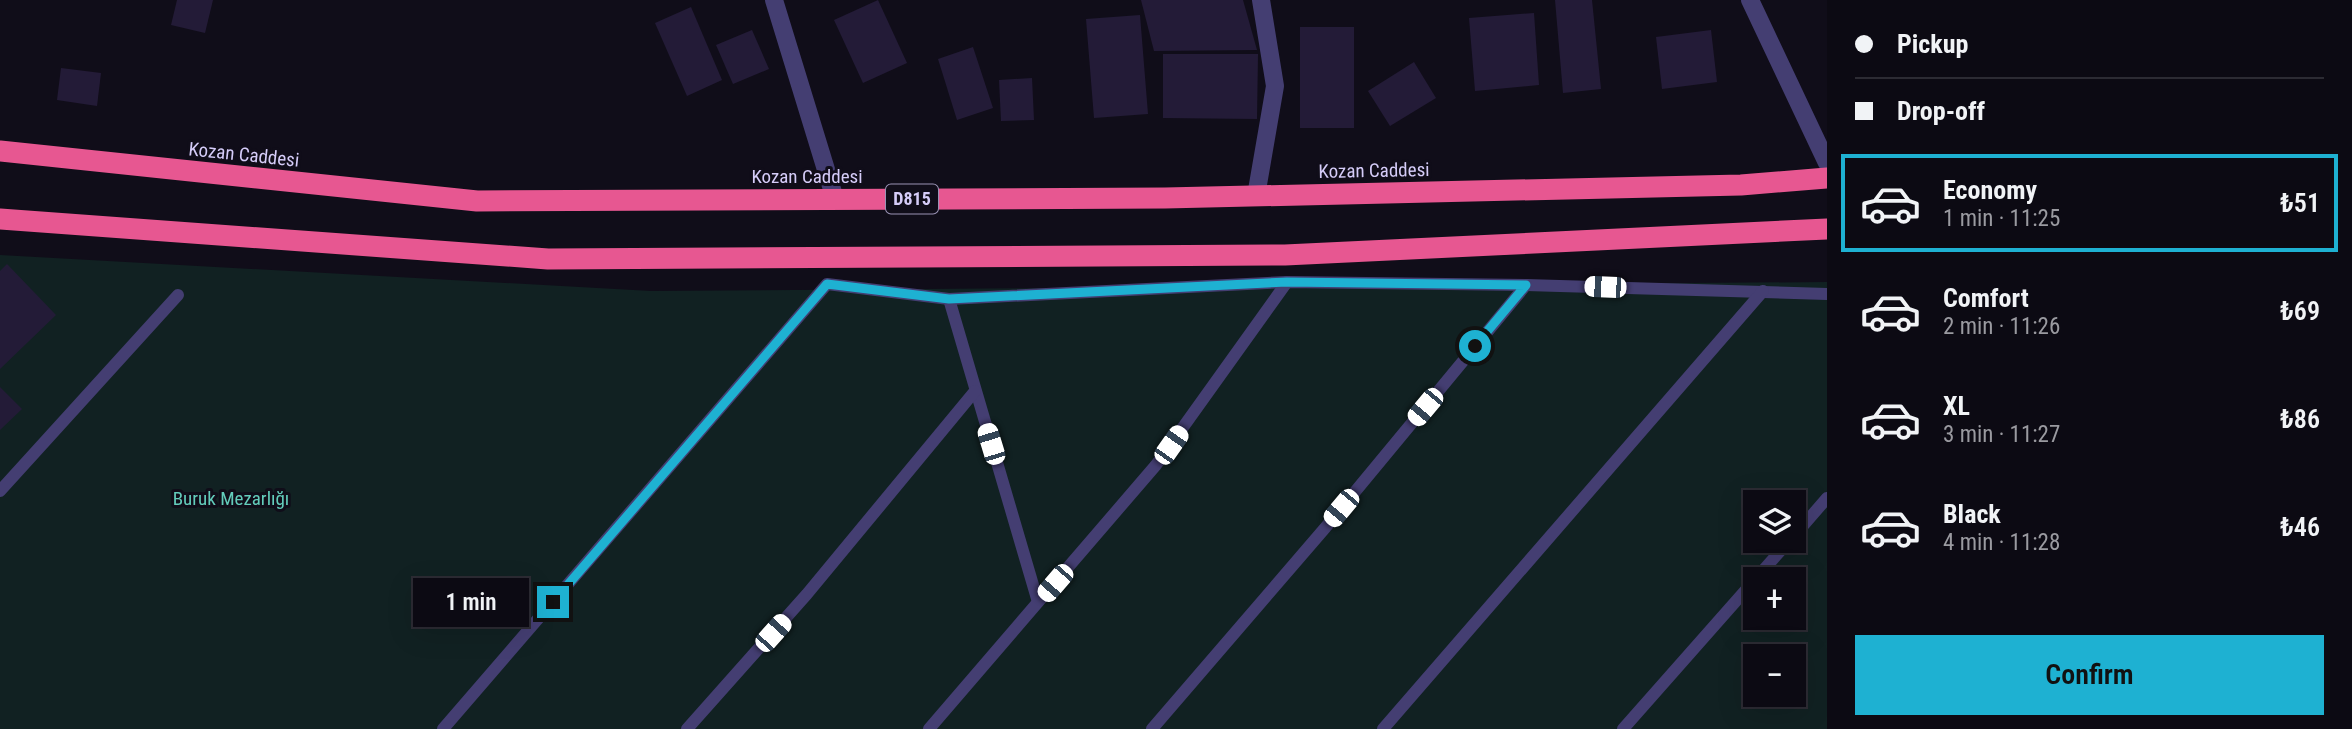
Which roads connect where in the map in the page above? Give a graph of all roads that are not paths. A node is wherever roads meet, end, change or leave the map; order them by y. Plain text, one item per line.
1 (774, 0) edge
2 (1261, 0) edge
3 (1750, 0) edge
4 (0, 151) edge
5 (1827, 163) edge
6 (1827, 178) edge
7 (1256, 196) junction
8 (835, 199) junction
9 (0, 219) edge
10 (1827, 229) edge
11 (1287, 282) junction
12 (1526, 285) junction
13 (1763, 291) junction
14 (1827, 294) edge
15 (178, 295) dead end
16 (949, 299) junction
17 (975, 391) junction
18 (1, 487) edge
19 (1827, 498) edge
20 (1806, 522) edge
21 (1778, 553) edge
22 (1038, 602) junction
23 (443, 729) edge
24 (687, 729) edge
25 (929, 729) edge
26 (1152, 729) edge
27 (1382, 729) edge
28 (1623, 729) edge

1 - 8 street
2 - 7 street
3 - 5 street
4 - 8 highway, Kozan Caddesi / D815
6 - 7 highway, Kozan Caddesi / D815
7 - 8 highway, Kozan Caddesi / D815
9 - 10 highway
11 - 12 lane
11 - 16 lane
11 - 22 lane
12 - 13 lane
12 - 26 lane
13 - 14 lane
13 - 27 lane
15 - 18 lane
16 - 17 lane
16 - 23 lane
17 - 22 lane
17 - 24 lane
19 - 20 lane
21 - 28 lane
22 - 25 lane

